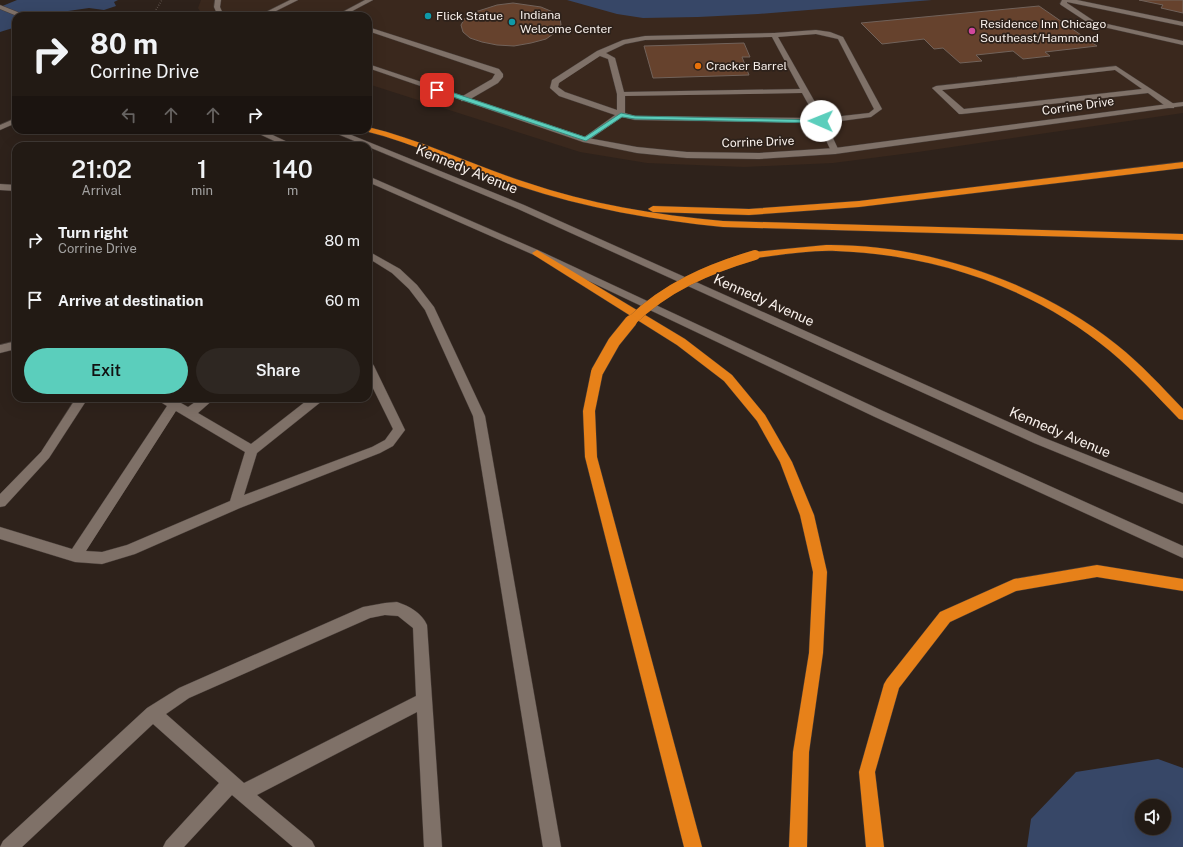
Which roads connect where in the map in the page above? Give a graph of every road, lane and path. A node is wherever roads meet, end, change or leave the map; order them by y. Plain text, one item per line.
1 (162, 0) edge
2 (218, 0) edge
3 (295, 0) edge
4 (370, 0) edge
5 (1067, 0) edge
6 (0, 7) edge
7 (13, 12) edge
8 (154, 12) edge
9 (219, 12) edge
10 (269, 12) edge
11 (346, 12) edge
12 (1183, 24) edge
13 (372, 30) edge
14 (774, 35) junction
15 (1183, 43) edge
16 (600, 52) junction
17 (372, 67) edge
18 (804, 90) junction
19 (1149, 91) junction
20 (621, 94) junction
21 (464, 99) junction
22 (1183, 104) edge
23 (1171, 106) junction
24 (621, 114) junction
25 (821, 121) junction
26 (12, 122) edge
27 (0, 128) edge
28 (372, 130) edge
29 (264, 134) edge
30 (342, 134) edge
31 (586, 140) junction
32 (283, 142) edge
33 (361, 142) edge
34 (372, 146) edge
35 (835, 151) junction
36 (1183, 165) edge
37 (372, 181) edge
38 (0, 187) edge
39 (12, 188) edge
40 (614, 208) junction
41 (1183, 237) edge
42 (537, 254) junction
43 (372, 256) edge
44 (12, 346) edge
45 (0, 349) edge
46 (372, 374) edge
47 (79, 402) edge
48 (168, 402) edge
49 (171, 402) edge
50 (204, 402) edge
51 (313, 402) edge
52 (189, 413) junction
53 (1183, 416) edge
54 (252, 450) junction
55 (1183, 499) edge
56 (0, 502) edge
57 (235, 504) junction
58 (0, 533) edge
59 (1183, 552) edge
60 (75, 556) junction
61 (1183, 585) edge
62 (424, 700) junction
63 (153, 713) junction
64 (237, 788) junction
65 (9, 847) edge
66 (172, 847) edge
67 (306, 847) edge
68 (433, 847) edge
69 (552, 847) edge
70 (693, 847) edge
71 (798, 847) edge
72 (875, 847) edge

1 - 8 path
2 - 9 main road
3 - 10 main road
4 - 11 main road
5 - 12 main road
5 - 15 main road
6 - 7 main road
13 - 21 main road
14 - 16 main road
14 - 18 main road
14 - 25 main road
16 - 20 main road
16 - 24 main road
17 - 21 main road, Corrine Drive
18 - 20 main road
18 - 25 main road
19 - 19 main road
19 - 23 main road
20 - 24 main road
21 - 31 main road, Corrine Drive
22 - 23 main road, Corrine Drive
23 - 35 main road, Corrine Drive
24 - 25 main road
24 - 31 main road
25 - 35 main road
26 - 27 main road
28 - 40 highway
29 - 32 main road
30 - 33 main road, Kennedy Avenue
31 - 35 main road, Corrine Drive
34 - 55 main road, Kennedy Avenue
36 - 40 highway
37 - 42 main road
38 - 39 main road
40 - 41 highway
42 - 59 main road
42 - 71 highway
43 - 69 main road
44 - 45 main road
46 - 57 main road
47 - 56 main road
48 - 60 main road
49 - 52 main road
50 - 52 main road
51 - 54 main road
52 - 54 main road
53 - 70 highway, bridge
54 - 57 main road
57 - 60 main road
58 - 60 main road
61 - 72 highway
62 - 63 main road
62 - 64 main road
62 - 68 main road
63 - 64 main road
63 - 65 main road
64 - 66 main road
64 - 67 main road

